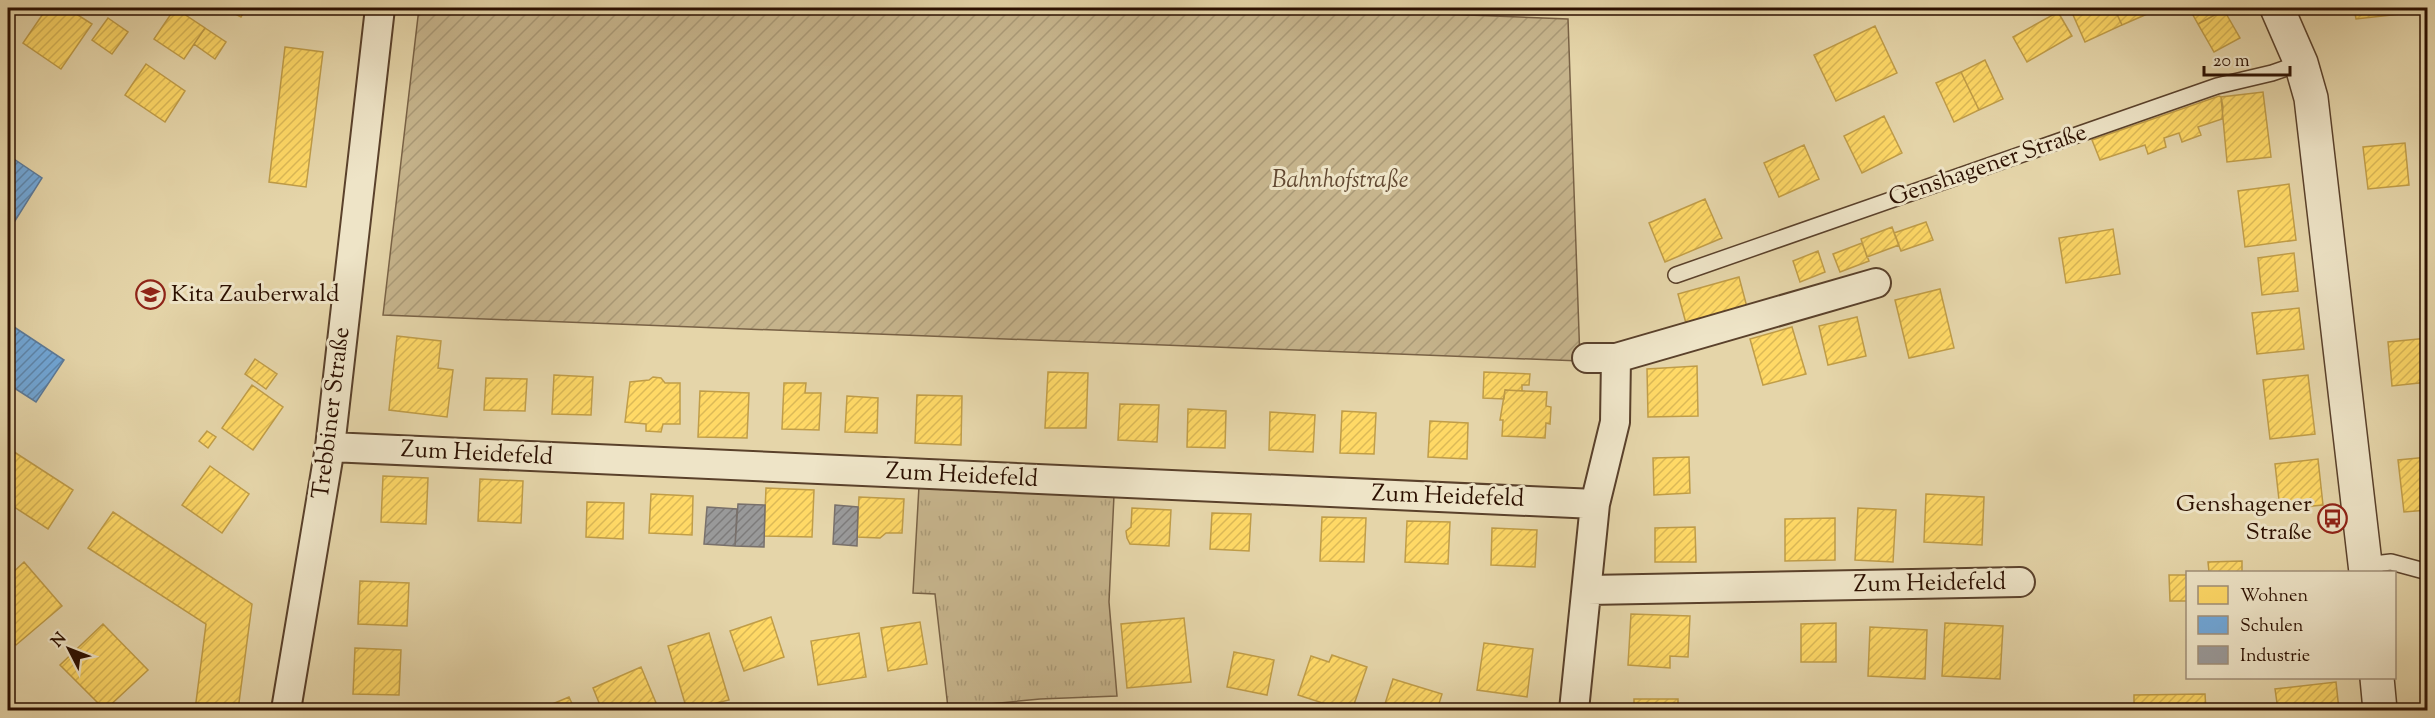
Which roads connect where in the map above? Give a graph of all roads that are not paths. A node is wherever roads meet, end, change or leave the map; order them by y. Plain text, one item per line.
1 (380, 8) edge
2 (2277, 8) edge
3 (2301, 63) junction
4 (1677, 275) dead end
5 (1876, 283) dead end
6 (1587, 358) dead end
7 (1616, 358) junction
8 (330, 447) junction
9 (1595, 504) junction
10 (2366, 569) edge
11 (2427, 572) edge
12 (2020, 582) dead end
13 (1588, 590) junction
14 (2377, 679) edge
15 (286, 711) edge
16 (1574, 711) edge
17 (2380, 711) edge

1 - 8 street, Trebbiner Straße
2 - 3 street
3 - 4 lane, Genshagener Straße
3 - 10 street
5 - 7 street
6 - 7 street
7 - 9 street
8 - 9 street, Zum Heidefeld
8 - 15 street, Trebbiner Straße
9 - 13 street
10 - 11 lane
12 - 13 street, Zum Heidefeld
13 - 16 street
14 - 17 street

